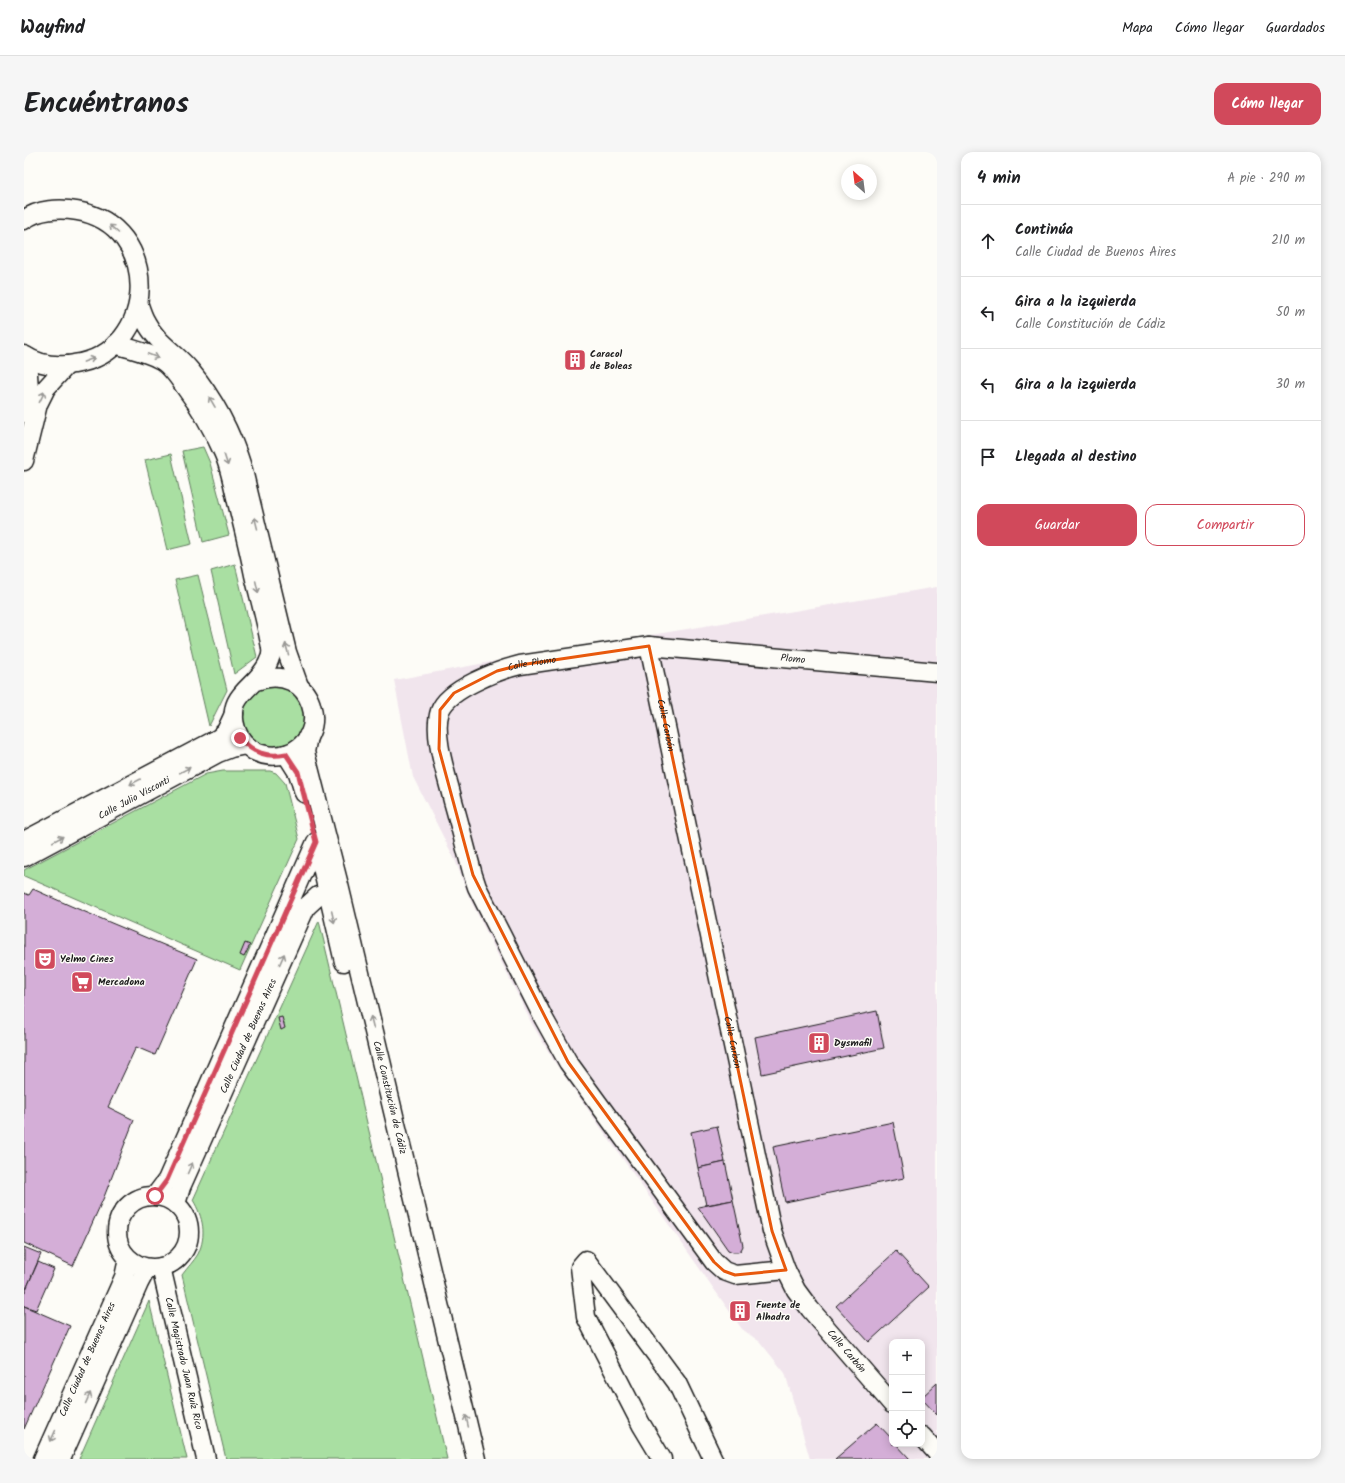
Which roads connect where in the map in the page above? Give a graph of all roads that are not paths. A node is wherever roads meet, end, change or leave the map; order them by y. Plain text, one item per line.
1 (28, 216) edge
2 (139, 305) junction
3 (116, 344) junction
4 (26, 356) edge
5 (67, 365) junction
6 (24, 413) edge
7 (24, 461) edge
8 (649, 646) junction
9 (937, 672) edge
10 (256, 681) junction
11 (300, 686) junction
12 (234, 714) junction
13 (308, 736) junction
14 (246, 745) junction
15 (286, 754) junction
16 (24, 841) edge
17 (316, 842) junction
18 (24, 857) edge
19 (334, 890) junction
20 (155, 1196) junction
21 (176, 1204) junction
22 (128, 1259) junction
23 (154, 1268) junction
24 (786, 1270) junction
25 (889, 1401) edge
26 (925, 1439) edge
27 (937, 1453) edge
28 (43, 1459) edge
29 (61, 1459) edge
30 (206, 1459) edge
31 (464, 1459) edge
32 (476, 1459) edge
33 (662, 1459) edge
34 (713, 1459) edge

2 -> 1 street
2 - 3 street
11 -> 2 street
5 -> 3 street
3 -> 10 street
4 - 5 street
4 - 6 street
7 -> 5 street
8 - 9 street, Plomo
8 - 24 street, Calle Carbón
8 - 24 street, Calle Plomo
10 - 11 street
10 - 12 street
11 - 13 street
12 - 14 street
12 -> 16 street, Calle Julio Visconti
13 - 15 street
13 - 19 street, Calle Constitución de Cádiz
14 - 15 street
18 -> 14 street, Calle Julio Visconti
15 - 17 street, Calle Constitución de Cádiz
17 - 19 street, Calle Constitución de Cádiz
17 - 20 street, Calle Ciudad de Buenos Aires
21 -> 19 street, Calle Ciudad de Buenos Aires
19 -> 31 street, Calle Constitución de Cádiz
32 -> 19 street, Calle Constitución de Cádiz
20 - 21 street
20 - 22 street
21 - 23 street
22 - 23 street
22 -> 28 street, Calle Ciudad de Buenos Aires
29 -> 23 street, Calle Ciudad de Buenos Aires
23 - 30 street, Calle Magistrado Juan Ruíz Rico
24 - 25 street, Calle Carbón
26 - 27 street
33 - 34 street

